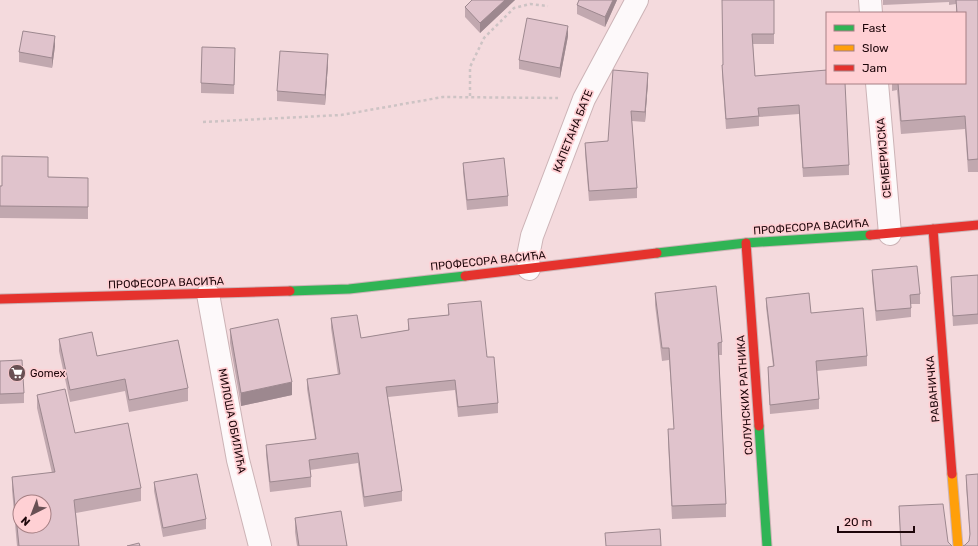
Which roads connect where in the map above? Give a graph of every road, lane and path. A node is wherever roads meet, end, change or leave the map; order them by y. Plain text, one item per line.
1 (637, 0) edge
2 (870, 0) edge
3 (548, 6) dead end
4 (871, 12) edge
5 (877, 84) edge
6 (470, 96) junction
7 (584, 99) junction
8 (203, 122) dead end
9 (978, 225) edge
10 (933, 230) junction
11 (890, 234) junction
12 (746, 243) junction
13 (529, 269) junction
14 (208, 294) junction
15 (0, 299) edge
16 (260, 546) edge
17 (767, 546) edge
18 (958, 546) edge

1 - 7 street, КАПЕТАНА БАТЕ
2 - 4 street
3 - 6 path
5 - 11 street, СЕМБЕРИЈСКА
6 - 7 path
6 - 8 path
7 - 13 street, КАПЕТАНА БАТЕ
9 - 10 street, ПРОФЕСОРА ВАСИЋА
10 - 11 street, ПРОФЕСОРА ВАСИЋА
10 - 18 street, РАВАНИЧКА
11 - 12 street, ПРОФЕСОРА ВАСИЋА
12 - 13 street, ПРОФЕСОРА ВАСИЋА
12 - 17 street, СОЛУНСКИХ РАТНИКА
13 - 14 street, ПРОФЕСОРА ВАСИЋА
14 - 15 street, ПРОФЕСОРА ВАСИЋА
14 - 16 street, МИЛОША ОБИЛИЋА

